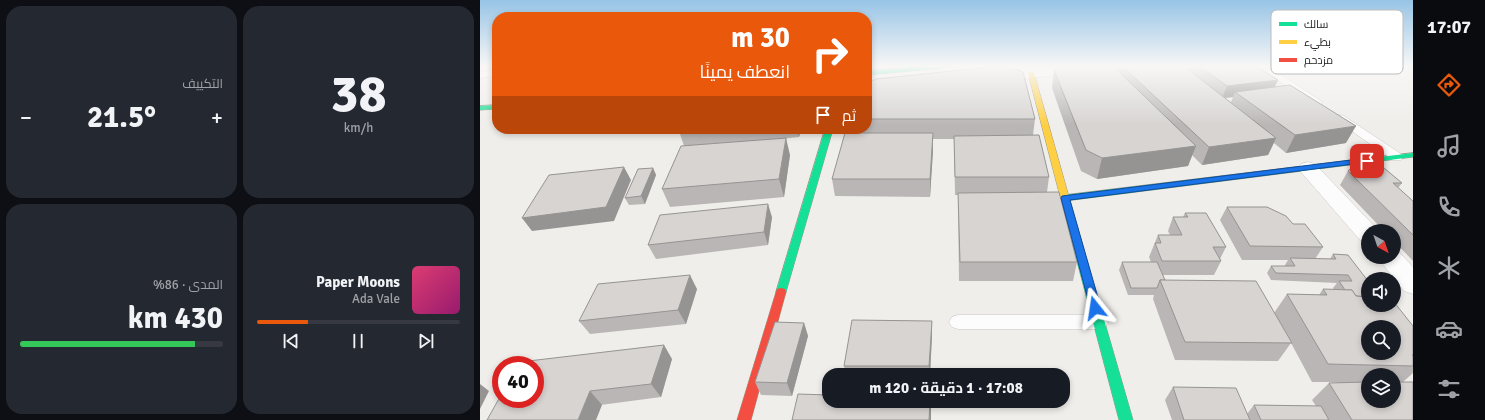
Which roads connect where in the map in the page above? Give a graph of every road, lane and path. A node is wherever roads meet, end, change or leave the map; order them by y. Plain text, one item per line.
1 (1034, 86) edge
2 (1292, 86) edge
3 (492, 107) edge
4 (480, 108) edge
5 (828, 134) edge
6 (1413, 155) edge
7 (1397, 157) junction
8 (1308, 168) junction
9 (1065, 198) junction
10 (1361, 226) edge
11 (1395, 264) edge
12 (1413, 284) edge
13 (958, 322) dead end
14 (1099, 322) junction
15 (744, 420) edge
16 (1126, 420) edge

1 - 9 street
2 - 7 lane
3 - 4 street
5 - 15 street
6 - 7 street
7 - 8 street
8 - 9 street
8 - 10 street
9 - 14 street
11 - 12 street
13 - 14 lane
14 - 16 street

